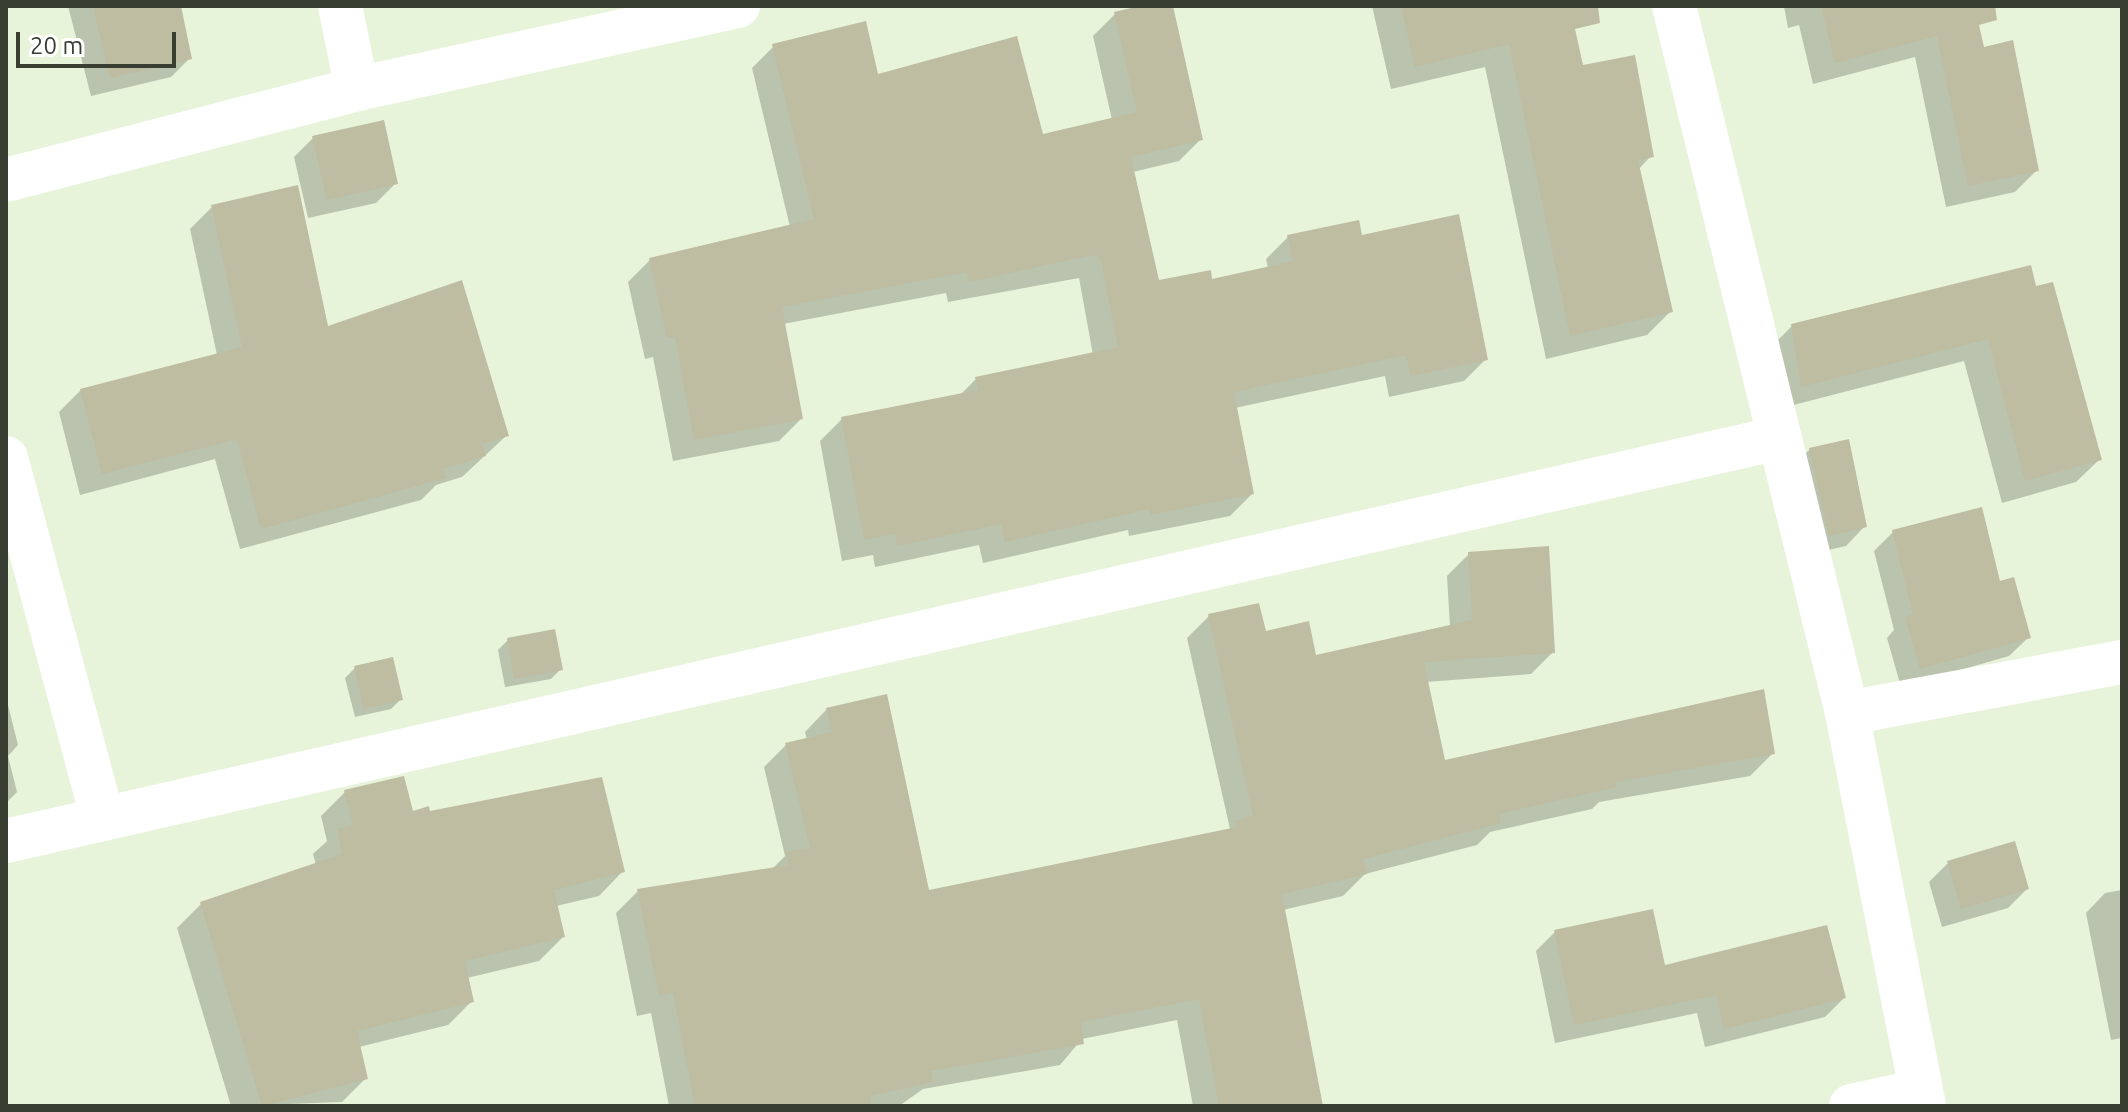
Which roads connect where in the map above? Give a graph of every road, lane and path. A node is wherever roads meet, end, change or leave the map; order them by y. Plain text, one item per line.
1 (340, 6) edge
2 (738, 6) edge
3 (1674, 6) edge
4 (357, 89) junction
5 (6, 180) edge
6 (1779, 438) junction
7 (6, 458) edge
8 (2122, 662) edge
9 (1847, 713) junction
10 (103, 819) junction
11 (6, 841) edge
12 (1922, 1098) edge
13 (1851, 1106) edge

1 - 4 street
2 - 4 street
3 - 6 street
4 - 5 street
6 - 9 street
6 - 10 street
7 - 10 street
8 - 9 street
9 - 12 street
10 - 11 street
12 - 13 street

